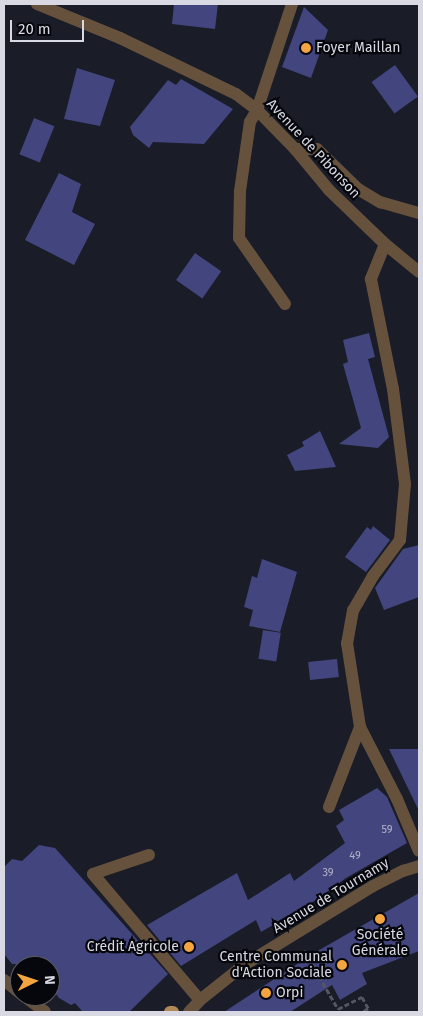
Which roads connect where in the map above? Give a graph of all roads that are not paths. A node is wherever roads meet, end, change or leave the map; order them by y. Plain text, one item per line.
1 (37, 4) edge
2 (292, 4) edge
3 (257, 110) junction
4 (295, 149) junction
5 (419, 214) edge
6 (385, 244) junction
7 (419, 272) edge
8 (285, 304) dead end
9 (360, 727) junction
10 (329, 807) dead end
11 (419, 851) edge
12 (148, 855) dead end
13 (419, 866) edge
14 (200, 1000) junction
15 (189, 1012) edge

1 - 3 street, Avenue de Pibonson
2 - 3 street
3 - 4 street, Avenue de Pibonson
3 - 8 street
4 - 5 street
4 - 6 street, Avenue de Pibonson
6 - 7 street, Avenue de Pibonson
6 - 9 street
9 - 10 street
9 - 11 street
12 - 14 street
13 - 14 street, Avenue de Tournamy
14 - 15 street, Avenue de Tournamy

